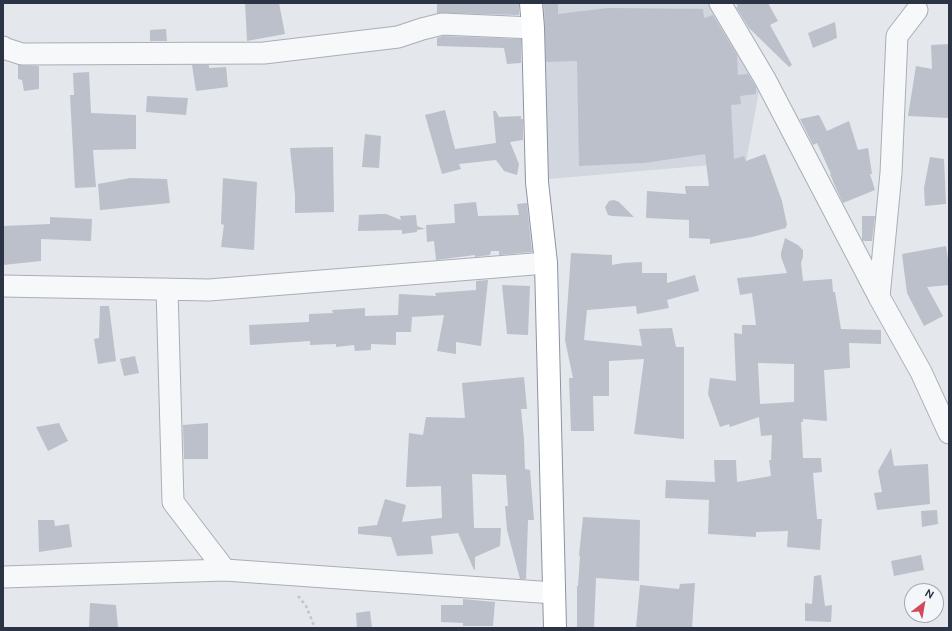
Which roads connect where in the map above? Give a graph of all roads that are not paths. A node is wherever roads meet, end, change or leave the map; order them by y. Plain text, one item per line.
1 (531, 3) edge
2 (720, 3) edge
3 (917, 10) dead end
4 (533, 28) junction
5 (3, 47) edge
6 (546, 263) junction
7 (3, 286) edge
8 (167, 289) junction
9 (879, 297) junction
10 (949, 433) edge
11 (225, 570) junction
12 (3, 577) edge
13 (554, 593) junction
14 (555, 628) edge

1 - 4 highway
2 - 9 street
3 - 9 street
4 - 5 street
4 - 6 highway
6 - 8 street
6 - 13 highway
7 - 8 street
8 - 11 street
9 - 10 street
11 - 12 street
11 - 13 street
13 - 14 highway

